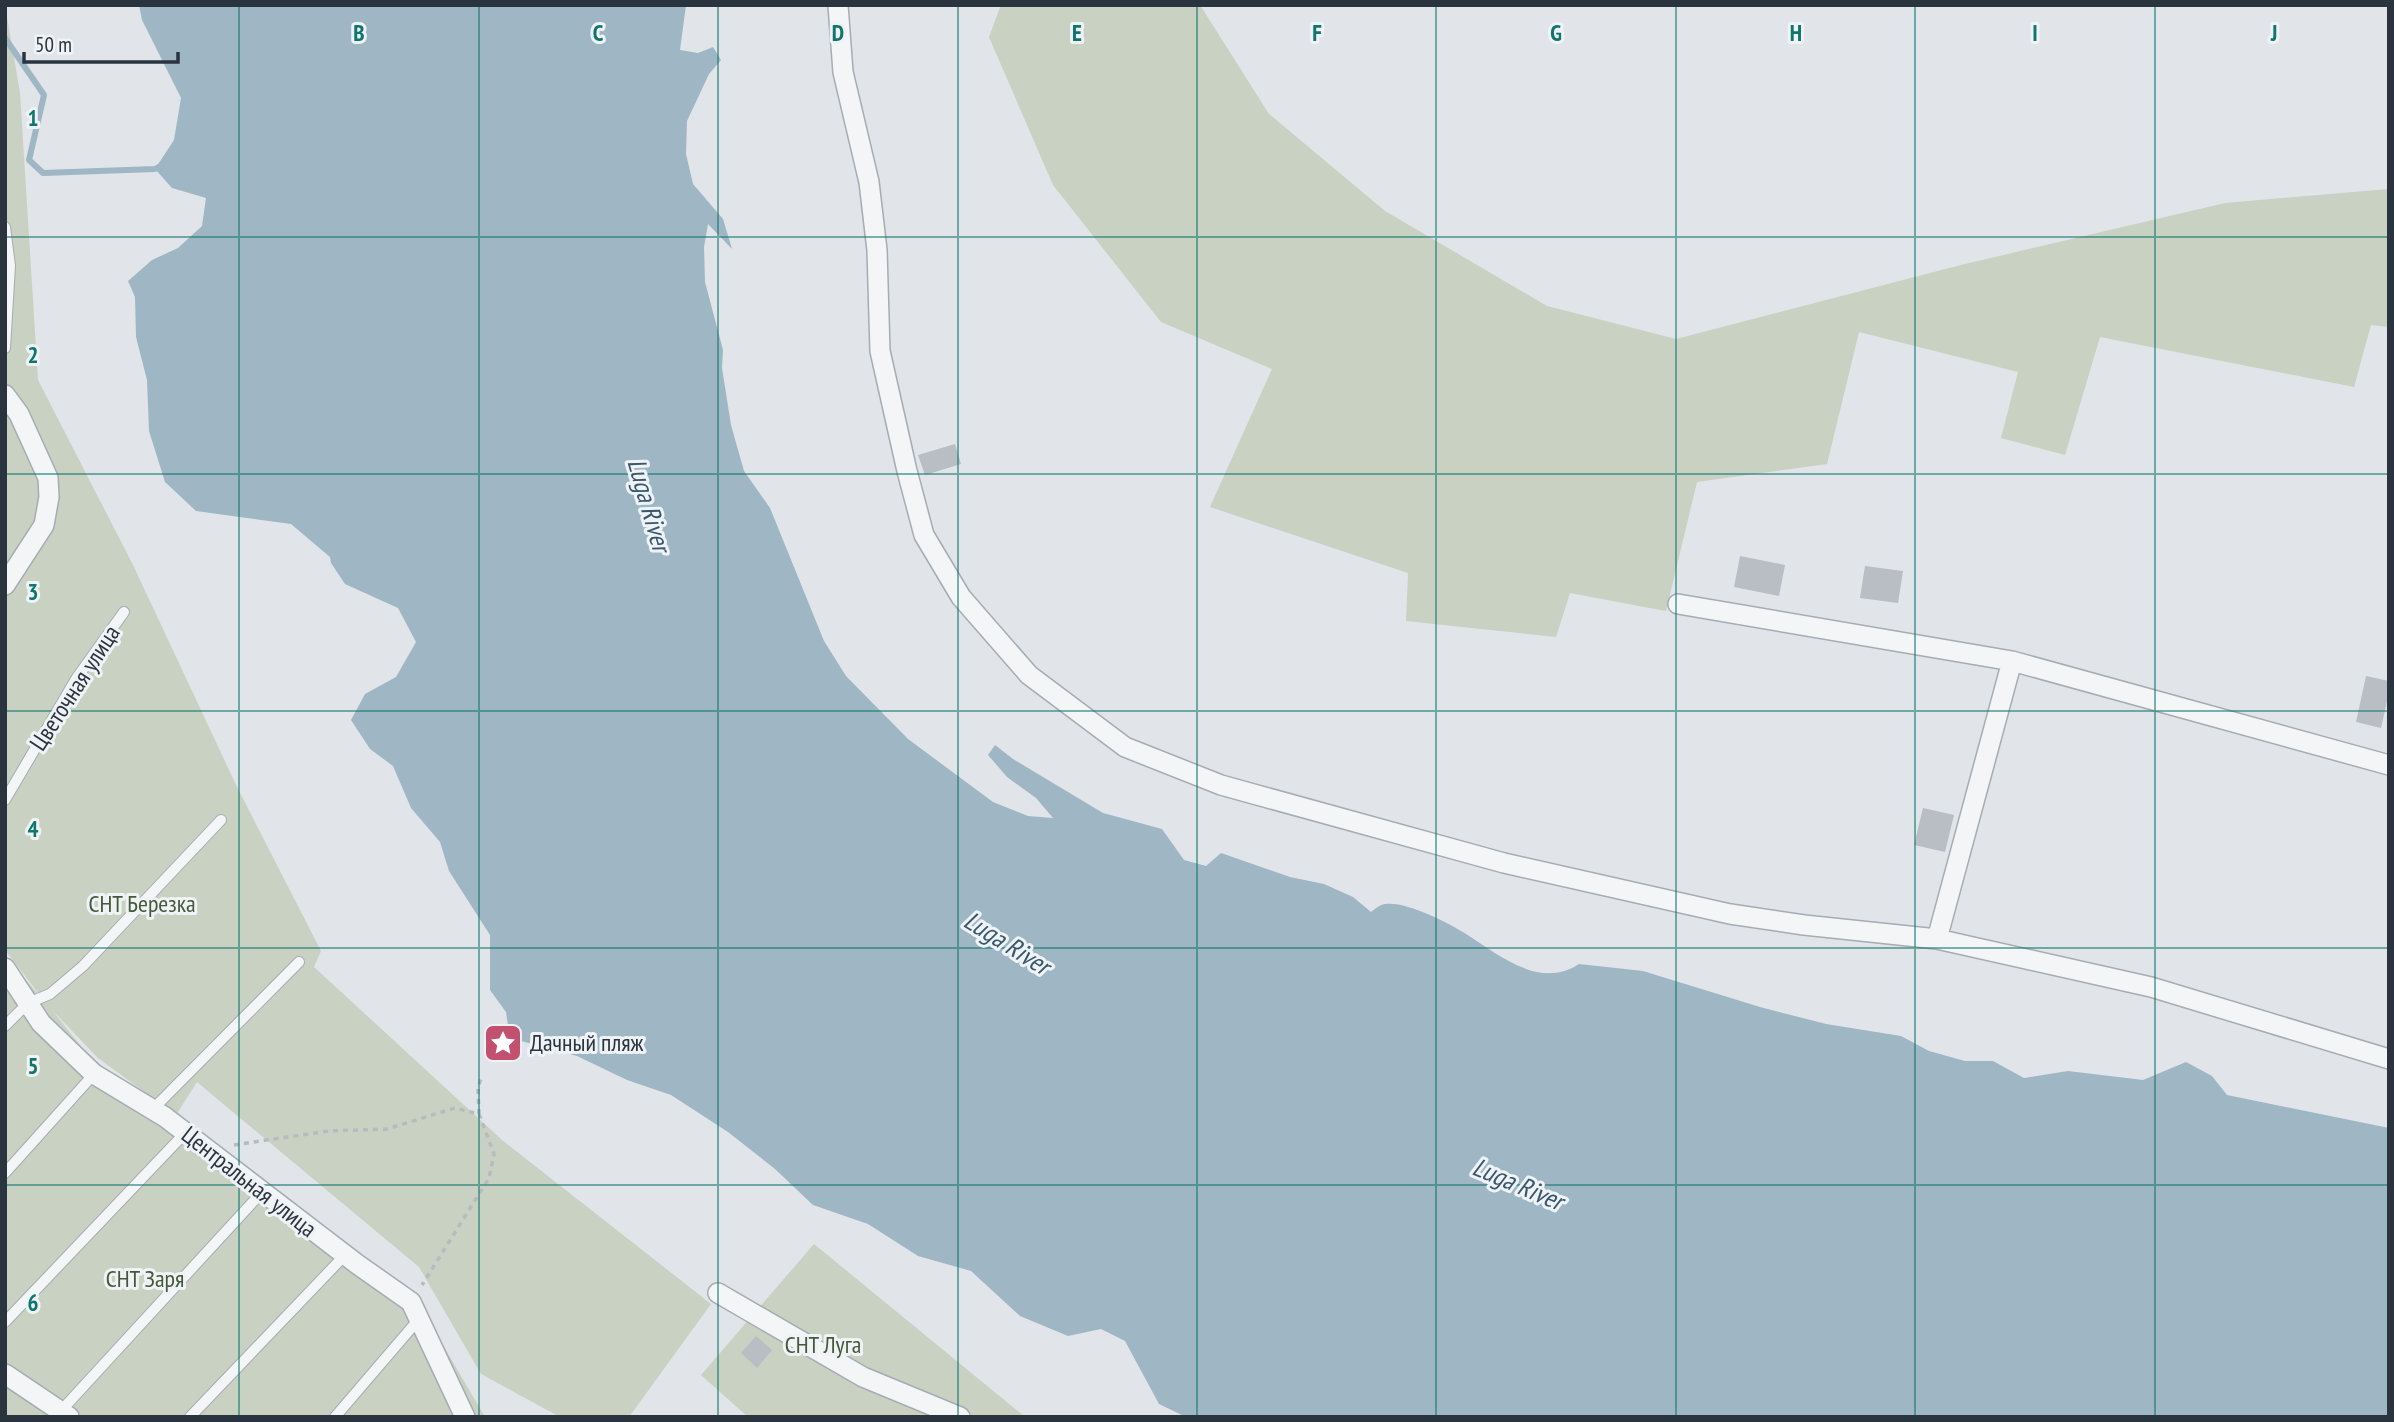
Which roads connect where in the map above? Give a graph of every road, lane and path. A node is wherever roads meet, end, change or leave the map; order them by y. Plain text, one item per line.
1 (838, 5) edge
2 (5, 227) edge
3 (5, 348) edge
4 (5, 395) edge
5 (5, 584) edge
6 (1678, 604) dead end
7 (124, 612) dead end
8 (2012, 661) junction
9 (2389, 765) edge
10 (5, 800) edge
11 (221, 820) dead end
12 (1937, 939) junction
13 (299, 962) dead end
14 (5, 968) edge
15 (28, 1003) junction
16 (5, 1026) edge
17 (2389, 1059) edge
18 (94, 1074) junction
19 (481, 1078) dead end
20 (153, 1109) junction
21 (479, 1114) junction
22 (186, 1132) junction
23 (207, 1149) junction
24 (5, 1173) edge
25 (262, 1192) junction
26 (345, 1255) junction
27 (718, 1293) dead end
28 (415, 1310) junction
29 (5, 1322) edge
30 (5, 1374) edge
31 (62, 1415) edge
32 (190, 1417) edge
33 (335, 1417) edge
34 (465, 1417) edge
35 (960, 1417) edge

1 - 12 street
2 - 3 lane
4 - 5 street
6 - 8 street
7 - 10 lane, Цветочная улица
8 - 9 street
8 - 12 street
11 - 15 lane
12 - 17 street
13 - 20 lane
14 - 15 street, Центральная улица
15 - 16 lane
15 - 18 street, Центральная улица
18 - 20 street, Центральная улица
18 - 24 lane
19 - 21 path
20 - 22 street, Центральная улица
21 - 23 path
21 - 28 path
22 - 23 street, Центральная улица
22 - 29 lane
23 - 25 street, Центральная улица
25 - 26 street, Центральная улица
25 - 31 lane
26 - 28 street, Центральная улица
26 - 32 lane
27 - 35 street
28 - 33 lane
28 - 34 street, Центральная улица
30 - 31 street

